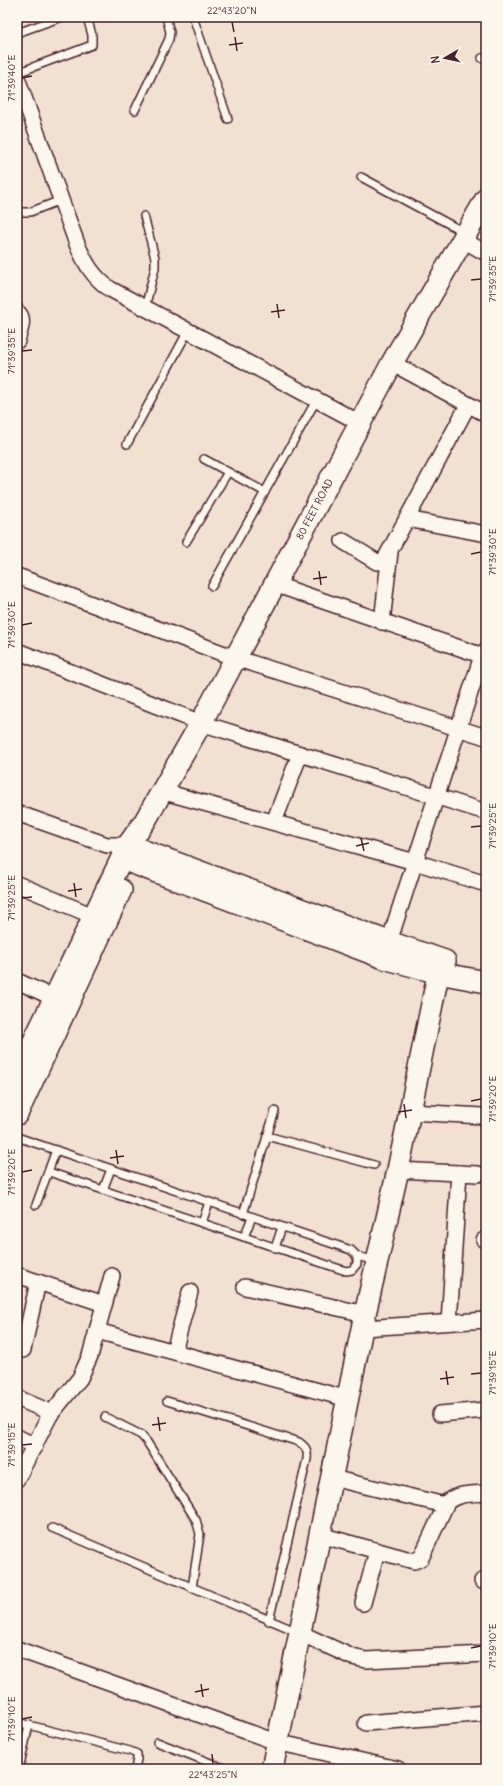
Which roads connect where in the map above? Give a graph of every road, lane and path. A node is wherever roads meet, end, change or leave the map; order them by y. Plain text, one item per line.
1 (62, 17) edge
2 (87, 17) edge
3 (166, 17) edge
4 (193, 17) edge
5 (17, 33) edge
6 (17, 73) edge
7 (17, 78) edge
8 (135, 110) dead end
9 (228, 118) dead end
10 (361, 177) dead end
11 (486, 199) edge
12 (61, 200) junction
13 (17, 212) edge
14 (144, 216) dead end
15 (465, 236) junction
16 (486, 253) edge
17 (146, 308) junction
18 (17, 312) edge
19 (188, 331) junction
20 (17, 341) edge
21 (392, 363) junction
22 (317, 399) junction
23 (468, 404) junction
24 (486, 414) edge
25 (360, 423) junction
26 (127, 444) dead end
27 (204, 459) dead end
28 (228, 472) junction
29 (265, 492) junction
30 (407, 519) junction
31 (486, 534) edge
32 (343, 541) dead end
33 (186, 542) dead end
34 (390, 552) junction
35 (17, 576) edge
36 (274, 584) junction
37 (212, 586) dead end
38 (382, 622) junction
39 (17, 651) edge
40 (485, 654) edge
41 (235, 658) junction
42 (201, 723) junction
43 (459, 727) junction
44 (486, 737) edge
45 (300, 754) junction
46 (162, 791) junction
47 (436, 796) junction
48 (486, 812) edge
49 (17, 813) edge
50 (274, 822) junction
51 (126, 852) junction
52 (415, 862) junction
53 (17, 884) edge
54 (486, 884) edge
55 (93, 916) junction
56 (386, 950) junction
57 (440, 967) junction
58 (486, 967) edge
59 (17, 981) edge
60 (486, 982) edge
61 (54, 998) junction
62 (19, 1065) edge
63 (275, 1111) dead end
64 (410, 1112) junction
65 (17, 1114) edge
66 (482, 1116) dead end
67 (267, 1136) junction
68 (17, 1137) edge
69 (56, 1150) junction
70 (374, 1165) dead end
71 (111, 1169) junction
72 (398, 1170) junction
73 (49, 1172) junction
74 (459, 1173) junction
75 (478, 1174) dead end
76 (103, 1190) junction
77 (209, 1202) junction
78 (36, 1205) dead end
79 (243, 1214) junction
80 (252, 1217) junction
81 (202, 1223) junction
82 (282, 1227) junction
83 (244, 1237) junction
84 (276, 1248) junction
85 (357, 1256) junction
86 (377, 1262) junction
87 (17, 1275) edge
88 (112, 1276) dead end
89 (38, 1282) junction
90 (245, 1287) dead end
91 (190, 1292) dead end
92 (104, 1304) junction
93 (486, 1320) edge
94 (364, 1321) junction
95 (449, 1322) junction
96 (97, 1331) junction
97 (23, 1350) dead end
98 (174, 1351) junction
99 (17, 1398) edge
100 (348, 1399) junction
101 (167, 1401) dead end
102 (486, 1410) edge
103 (440, 1414) dead end
104 (50, 1415) junction
105 (105, 1416) dead end
106 (17, 1437) edge
107 (35, 1446) junction
108 (332, 1478) junction
109 (17, 1479) edge
110 (486, 1492) edge
111 (445, 1505) junction
112 (52, 1528) dead end
113 (320, 1535) junction
114 (377, 1551) junction
115 (192, 1588) junction
116 (363, 1603) dead end
117 (269, 1621) junction
118 (300, 1633) junction
119 (17, 1649) edge
120 (486, 1654) edge
121 (486, 1714) edge
122 (17, 1722) edge
123 (366, 1723) dead end
124 (29, 1725) junction
125 (157, 1742) dead end
126 (276, 1742) junction
127 (19, 1769) edge
128 (135, 1769) edge
129 (226, 1769) edge
130 (272, 1769) edge
131 (398, 1769) edge

1 - 5 lane
2 - 6 lane
3 - 8 lane
4 - 9 lane
7 - 12 street
10 - 15 lane
11 - 15 main road, 80 FEET ROAD
12 - 13 lane
12 - 17 street
14 - 17 lane
15 - 16 street
15 - 21 main road, 80 FEET ROAD
17 - 19 street
18 - 20 street
19 - 22 street
19 - 26 lane
21 - 23 street
21 - 25 main road, 80 FEET ROAD
22 - 25 street
22 - 29 lane
23 - 24 street
23 - 30 street
25 - 36 main road, 80 FEET ROAD
27 - 28 lane
28 - 29 lane
28 - 33 lane
29 - 37 lane
30 - 31 street
30 - 34 street
32 - 34 street
34 - 38 street
35 - 41 street
36 - 38 street
36 - 41 main road, 80 FEET ROAD
38 - 40 street
39 - 42 street
40 - 43 street
41 - 42 main road, 80 FEET ROAD
41 - 43 street
42 - 45 street
42 - 46 main road, 80 FEET ROAD
43 - 44 street
43 - 47 street
45 - 47 street
45 - 50 street
46 - 50 street
46 - 51 main road, 80 FEET ROAD
47 - 48 street
47 - 52 street
49 - 51 street
50 - 52 street
51 - 55 main road
51 - 56 main road
51 - 65 main road
52 - 54 street
52 - 56 street
53 - 55 street
55 - 61 main road
56 - 57 main road
57 - 58 main road
57 - 60 main road
57 - 64 main road
59 - 61 street
61 - 62 main road
63 - 67 lane
64 - 66 street
64 - 72 main road
67 - 70 lane
67 - 79 lane
68 - 69 lane
69 - 71 lane
69 - 73 lane
71 - 76 lane
71 - 77 lane
72 - 74 street
72 - 86 main road
73 - 76 lane
73 - 78 lane
74 - 75 street
74 - 95 street
76 - 81 lane
77 - 79 lane
77 - 81 lane
79 - 80 lane
80 - 82 lane
80 - 83 lane
81 - 83 lane
82 - 84 lane
82 - 85 lane
83 - 84 lane
84 - 85 lane
85 - 86 lane
86 - 94 main road
87 - 89 street
88 - 92 street
89 - 92 street
89 - 97 street
90 - 94 street
91 - 98 street
92 - 96 street
93 - 95 street
94 - 95 street
94 - 100 main road
96 - 98 street
96 - 104 street
98 - 100 street
99 - 104 street
100 - 108 main road
101 - 117 lane
102 - 103 street
104 - 107 street
105 - 115 lane
106 - 107 street
107 - 109 street
108 - 111 street
108 - 113 main road
110 - 111 street
111 - 114 street
112 - 115 lane
113 - 114 street
113 - 118 main road
114 - 116 street
115 - 117 lane
117 - 118 lane
118 - 120 street
118 - 126 main road
119 - 126 street
121 - 123 street
122 - 124 lane
124 - 127 lane
124 - 128 lane
125 - 129 lane
126 - 130 main road
126 - 131 street

